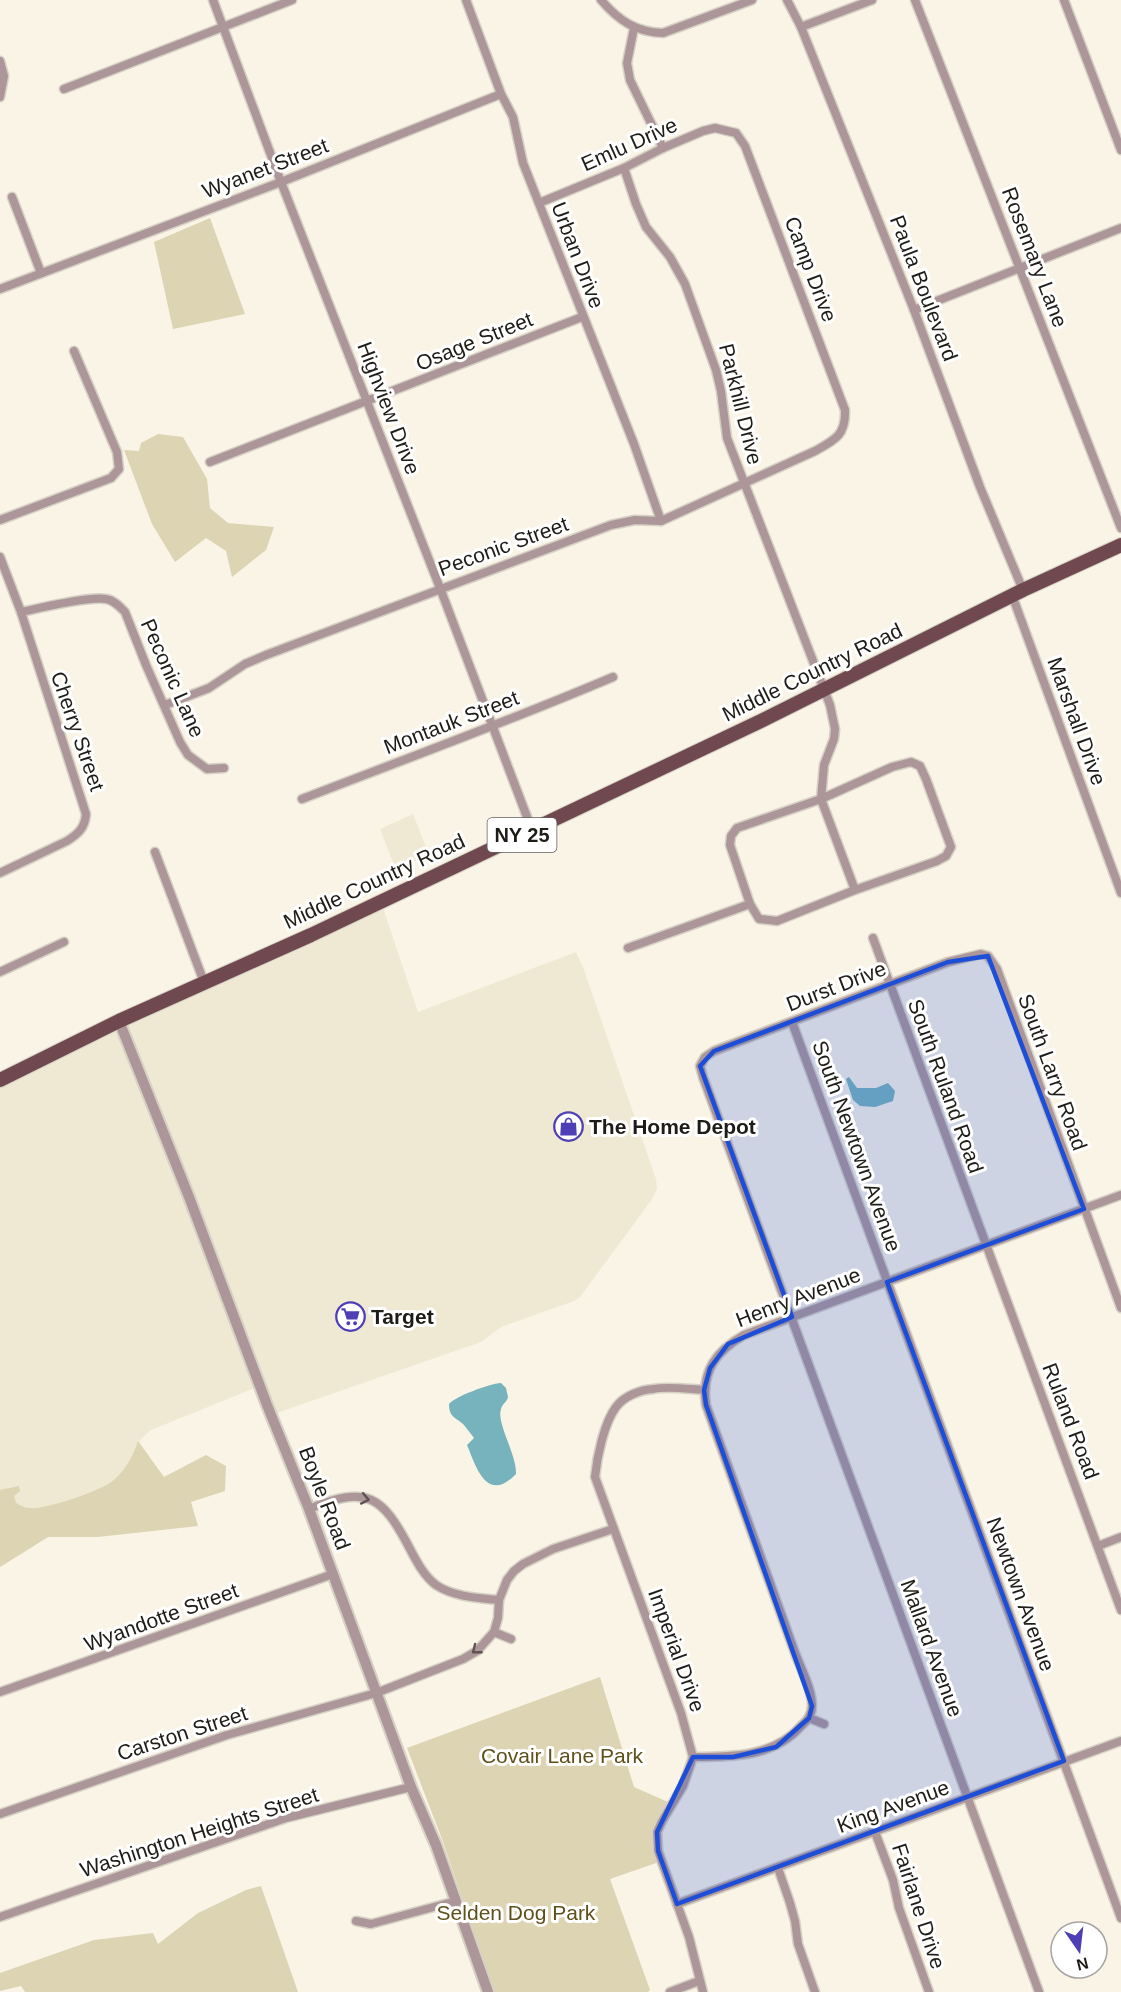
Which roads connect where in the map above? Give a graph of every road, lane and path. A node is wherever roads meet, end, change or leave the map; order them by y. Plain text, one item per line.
1 (213, 0) edge
2 (292, 0) edge
3 (466, 0) edge
4 (602, 0) edge
5 (752, 0) edge
6 (787, 0) edge
7 (872, 0) edge
8 (915, 0) edge
9 (1064, 0) edge
10 (223, 25) junction
11 (801, 27) junction
12 (634, 28) junction
13 (0, 61) edge
14 (64, 89) dead end
15 (501, 94) junction
16 (0, 97) edge
17 (736, 134) joint
18 (663, 148) junction
19 (1121, 150) edge
20 (624, 168) junction
21 (281, 182) junction
22 (12, 197) dead end
23 (539, 203) junction
24 (1121, 228) edge
25 (1020, 267) junction
26 (41, 273) junction
27 (0, 289) edge
28 (914, 310) junction
29 (582, 317) junction
30 (74, 351) dead end
31 (368, 402) junction
32 (846, 421) joint
33 (210, 462) dead end
34 (743, 483) junction
35 (0, 520) edge
36 (661, 521) junction
37 (1121, 528) edge
38 (1121, 545) edge
39 (0, 557) edge
40 (440, 588) junction
41 (1017, 593) junction
42 (21, 612) junction
43 (613, 677) dead end
44 (824, 689) junction
45 (165, 705) junction
46 (492, 725) junction
47 (224, 768) dead end
48 (302, 799) dead end
49 (821, 799) junction
50 (532, 830) junction
51 (155, 852) dead end
52 (0, 873) edge
53 (855, 890) junction
54 (1121, 893) edge
55 (750, 904) junction
56 (873, 938) dead end
57 (64, 942) dead end
58 (627, 948) dead end
59 (981, 954) joint
60 (0, 972) edge
61 (204, 982) junction
62 (890, 985) junction
63 (119, 1021) junction
64 (792, 1022) junction
65 (705, 1057) joint
66 (0, 1080) edge
67 (1121, 1196) edge
68 (1084, 1209) junction
69 (986, 1246) junction
70 (888, 1282) junction
71 (1121, 1308) edge
72 (792, 1317) junction
73 (704, 1390) junction
74 (309, 1509) junction
75 (613, 1529) junction
76 (1121, 1537) edge
77 (1098, 1546) junction
78 (333, 1574) junction
79 (499, 1600) junction
80 (1121, 1610) edge
81 (494, 1632) junction
82 (511, 1639) dead end
83 (0, 1692) edge
84 (376, 1693) junction
85 (809, 1718) junction
86 (824, 1724) dead end
87 (1121, 1741) edge
88 (693, 1757) junction
89 (1064, 1761) junction
90 (411, 1787) junction
91 (967, 1798) junction
92 (0, 1814) edge
93 (875, 1832) junction
94 (778, 1868) junction
95 (456, 1901) junction
96 (677, 1904) junction
97 (0, 1917) edge
98 (1121, 1918) edge
99 (356, 1921) dead end
100 (699, 1981) junction
101 (488, 1992) edge
102 (670, 1992) edge
103 (703, 1992) edge
104 (815, 1992) edge
105 (929, 1992) edge
106 (1039, 1992) edge

1 - 10 street, Highview Drive
2 - 10 street
3 - 15 street, Urban Drive
4 - 12 street
5 - 12 street
6 - 11 street, Paula Boulevard
7 - 11 street
8 - 25 street, Rosemary Lane
9 - 19 street
10 - 14 street
10 - 21 street, Highview Drive
11 - 28 street, Paula Boulevard
12 - 18 street
13 - 16 street
15 - 21 street, Wyanet Street
15 - 23 street, Urban Drive
17 - 18 street, Emlu Drive
17 - 32 street, Camp Drive
18 - 20 street, Emlu Drive
20 - 23 street, Emlu Drive
20 - 34 street, Parkhill Drive
21 - 26 street, Wyanet Street
21 - 31 street, Highview Drive
22 - 26 street
23 - 29 street, Urban Drive
24 - 25 street
25 - 28 street
25 - 37 street, Rosemary Lane
26 - 27 street, Wyanet Street
28 - 41 street, Paula Boulevard
29 - 31 street, Osage Street
29 - 36 street, Urban Drive
30 - 35 street
31 - 33 street, Osage Street
31 - 40 street, Highview Drive
32 - 34 street, Peconic Street
34 - 36 street, Peconic Street
34 - 44 street, Parkhill Drive
36 - 40 street, Peconic Street
38 - 41 main road, NY 25
39 - 42 street, Cherry Street
40 - 45 street, Peconic Street
40 - 46 street, Highview Drive
41 - 44 main road, Middle Country Road / NY 25
41 - 54 street, Marshall Drive
42 - 45 street, Peconic Lane
42 - 52 street, Cherry Street
43 - 46 street, Montauk Street
44 - 49 street, Parkhill Drive
44 - 50 main road, Middle Country Road / NY 25
45 - 47 street, Peconic Lane
46 - 48 street, Montauk Street
46 - 50 street, Highview Drive
49 - 53 street
49 - 53 street
49 - 55 street
50 - 61 main road, Middle Country Road / NY 25
51 - 61 street
53 - 55 street
55 - 58 street
56 - 62 street, South Ruland Road
57 - 60 street
59 - 62 street, Durst Drive
59 - 68 street, South Larry Road
61 - 63 main road, Middle Country Road / NY 25
62 - 64 street, Durst Drive
62 - 69 street, South Ruland Road
63 - 66 main road, Middle Country Road / NY 25
63 - 74 street, Boyle Road
64 - 65 street, Durst Drive
64 - 70 street, South Newtown Avenue
65 - 72 street, Mallard Avenue
67 - 68 street, Henry Avenue
68 - 69 street, Henry Avenue
68 - 71 street, South Larry Road
69 - 70 street, Henry Avenue
69 - 77 street, Ruland Road
70 - 72 street, Henry Avenue
70 - 89 street, Newtown Avenue
72 - 73 street, Henry Avenue
72 - 91 street, Mallard Avenue
73 - 75 street, Imperial Drive
73 - 85 street
74 - 78 street, Boyle Road
74 -> 79 street
75 - 79 street
75 - 88 street, Imperial Drive
76 - 77 street
77 - 80 street, Ruland Road
78 - 83 street, Wyandotte Street
78 - 84 street, Boyle Road
79 - 81 street
81 - 82 street
81 -> 84 street, Carston Street
84 - 90 street, Boyle Road
84 - 92 street, Carston Street
85 - 86 street
85 - 88 street
87 - 89 street, King Avenue
88 - 96 street
89 - 91 street, King Avenue
89 - 98 street, Newtown Avenue
90 - 95 street, Boyle Road
90 - 97 street, Washington Heights Street
91 - 93 street, King Avenue
91 - 106 street, Mallard Avenue
93 - 94 street, King Avenue
93 - 105 street, Fairlane Drive
94 - 96 street, King Avenue
94 - 104 street
95 - 99 street
95 - 101 street, Boyle Road
96 - 100 street
100 - 102 street
100 - 103 street

